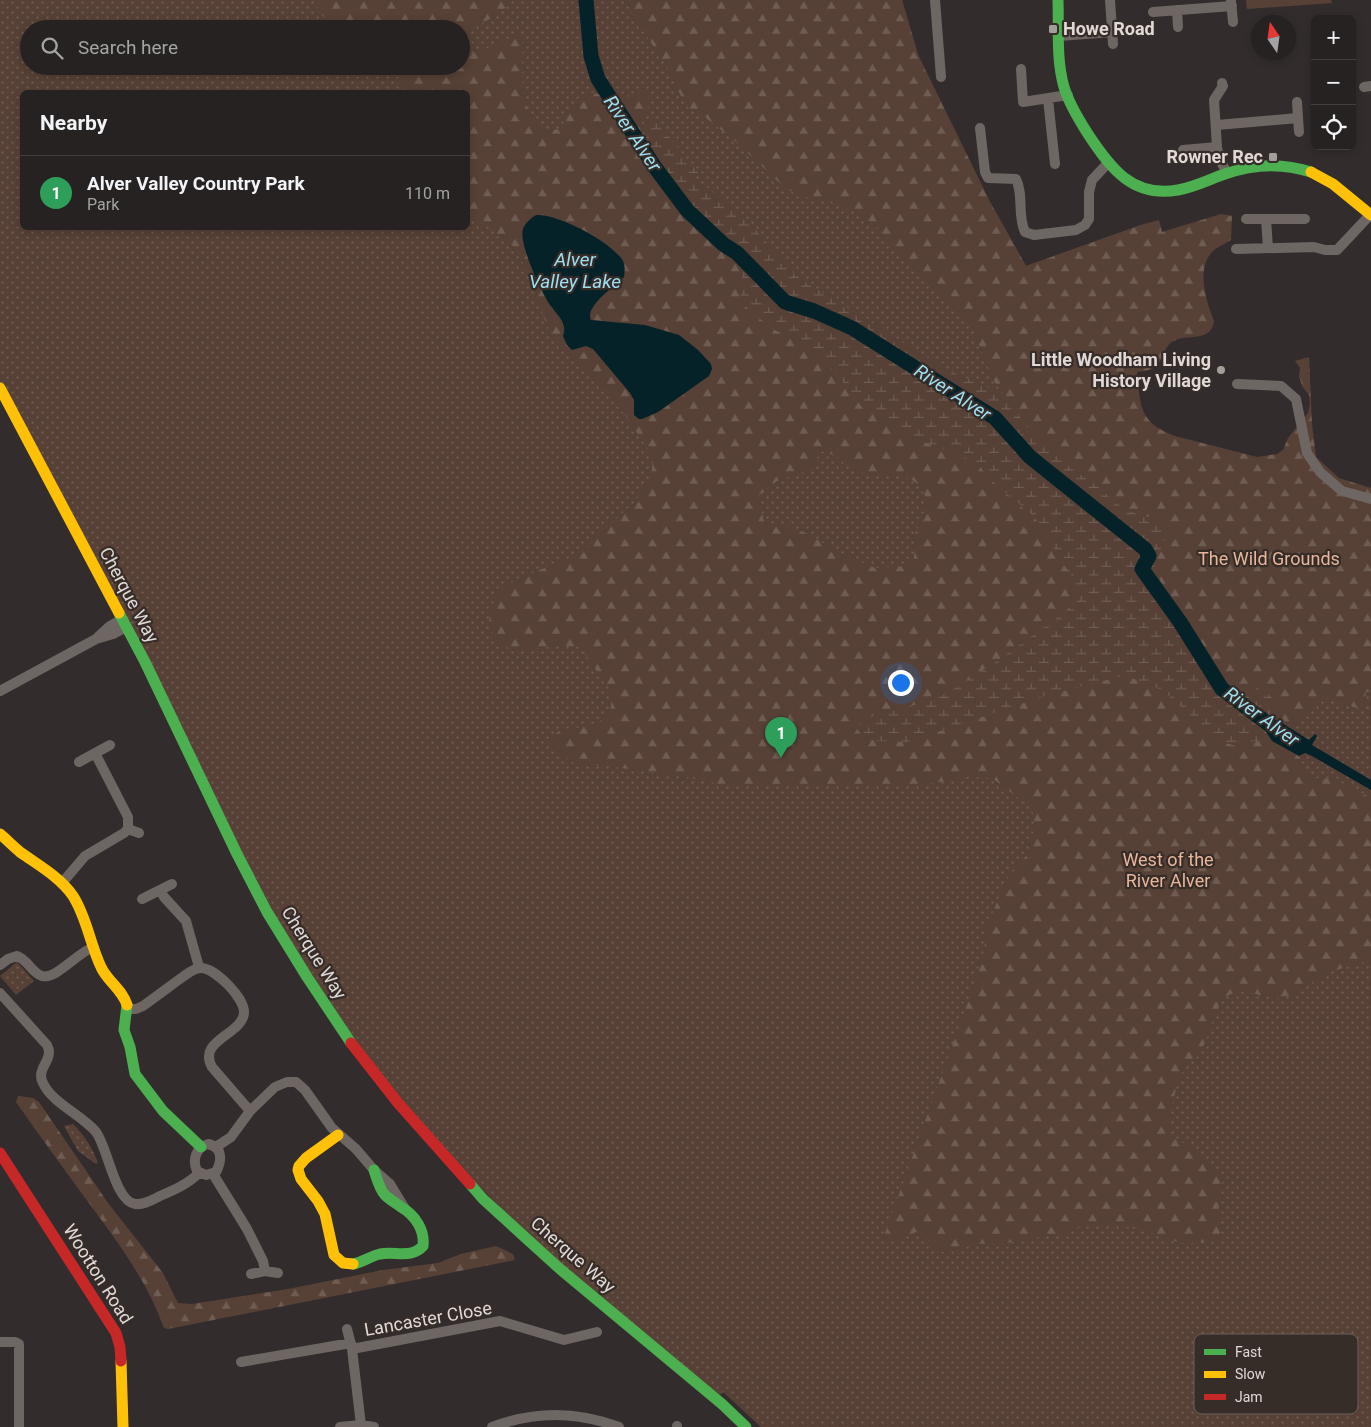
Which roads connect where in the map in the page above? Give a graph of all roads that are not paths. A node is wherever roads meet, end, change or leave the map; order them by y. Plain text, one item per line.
1 (936, 0) edge
2 (1058, 0) edge
3 (1110, 0) edge
4 (1232, 3) edge
5 (1177, 10) junction
6 (1153, 12) dead end
7 (1234, 22) dead end
8 (1178, 27) dead end
9 (1112, 32) junction
10 (1059, 36) junction
11 (1113, 44) dead end
12 (1021, 69) dead end
13 (941, 77) dead end
14 (1222, 83) dead end
15 (1068, 96) junction
16 (1048, 99) junction
17 (1297, 102) dead end
18 (1298, 118) junction
19 (1216, 125) junction
20 (980, 128) dead end
21 (1299, 132) dead end
22 (1217, 147) junction
23 (1183, 150) dead end
24 (1055, 164) dead end
25 (1108, 164) junction
26 (1227, 173) junction
27 (1371, 214) edge
28 (1246, 219) dead end
29 (1266, 219) junction
30 (1305, 219) dead end
31 (1268, 248) junction
32 (1236, 249) dead end
33 (1237, 384) dead end
34 (0, 388) edge
35 (1371, 499) edge
36 (124, 623) junction
37 (0, 690) edge
38 (110, 745) dead end
39 (95, 753) junction
40 (79, 762) dead end
41 (128, 829) junction
42 (139, 833) dead end
43 (0, 834) edge
44 (62, 883) junction
45 (172, 884) dead end
46 (160, 890) junction
47 (142, 899) dead end
48 (94, 948) junction
49 (0, 965) edge
50 (199, 968) junction
51 (0, 993) edge
52 (127, 1009) junction
53 (250, 1111) junction
54 (338, 1134) junction
55 (201, 1146) junction
56 (216, 1147) junction
57 (0, 1154) edge
58 (374, 1170) joint
59 (199, 1173) junction
60 (214, 1174) junction
61 (265, 1271) junction
62 (278, 1273) dead end
63 (251, 1274) dead end
64 (347, 1329) dead end
65 (597, 1332) dead end
66 (0, 1342) edge
67 (351, 1346) junction
68 (241, 1362) dead end
69 (361, 1425) junction
70 (19, 1427) edge
71 (123, 1427) edge
72 (340, 1427) edge
73 (374, 1427) edge
74 (492, 1427) edge
75 (619, 1427) edge
76 (746, 1427) edge

1 - 13 street
2 - 10 street
3 - 9 street
4 - 5 street
4 - 7 street
5 - 6 street
5 - 8 street
9 - 10 street
9 - 11 street
10 - 15 street
12 - 16 street
14 - 19 street
15 - 16 street
15 - 25 street
16 - 24 street
17 - 18 street
18 - 19 street
18 - 21 street
19 - 22 street
20 - 25 street
22 - 23 street
22 - 26 street
25 - 26 street
26 - 27 street
27 - 31 street
28 - 29 street
29 - 30 street
29 - 31 street
31 - 32 street
33 - 35 street
34 - 36 street, Cherque Way
36 - 37 street
36 - 76 street, Cherque Way
38 - 39 street
39 - 40 street
39 - 41 street
41 - 42 street
41 - 44 street
43 - 44 street
44 - 48 street
45 - 46 street
46 - 47 street
46 - 50 street
48 - 49 street
48 - 52 street
50 - 52 street
50 - 53 street
51 - 59 street
52 - 55 street
53 - 54 street
53 - 56 street
54 - 58 street
54 - 58 street
55 - 56 street
55 - 59 street
56 - 60 street
57 - 71 street, Wootton Road
59 - 60 street
60 - 61 street
61 - 62 street
61 - 63 street
64 - 67 street
65 - 67 street, Lancaster Close
66 - 70 street
67 - 68 street, Lancaster Close
67 - 69 street
69 - 72 street
69 - 73 street
74 - 75 street

